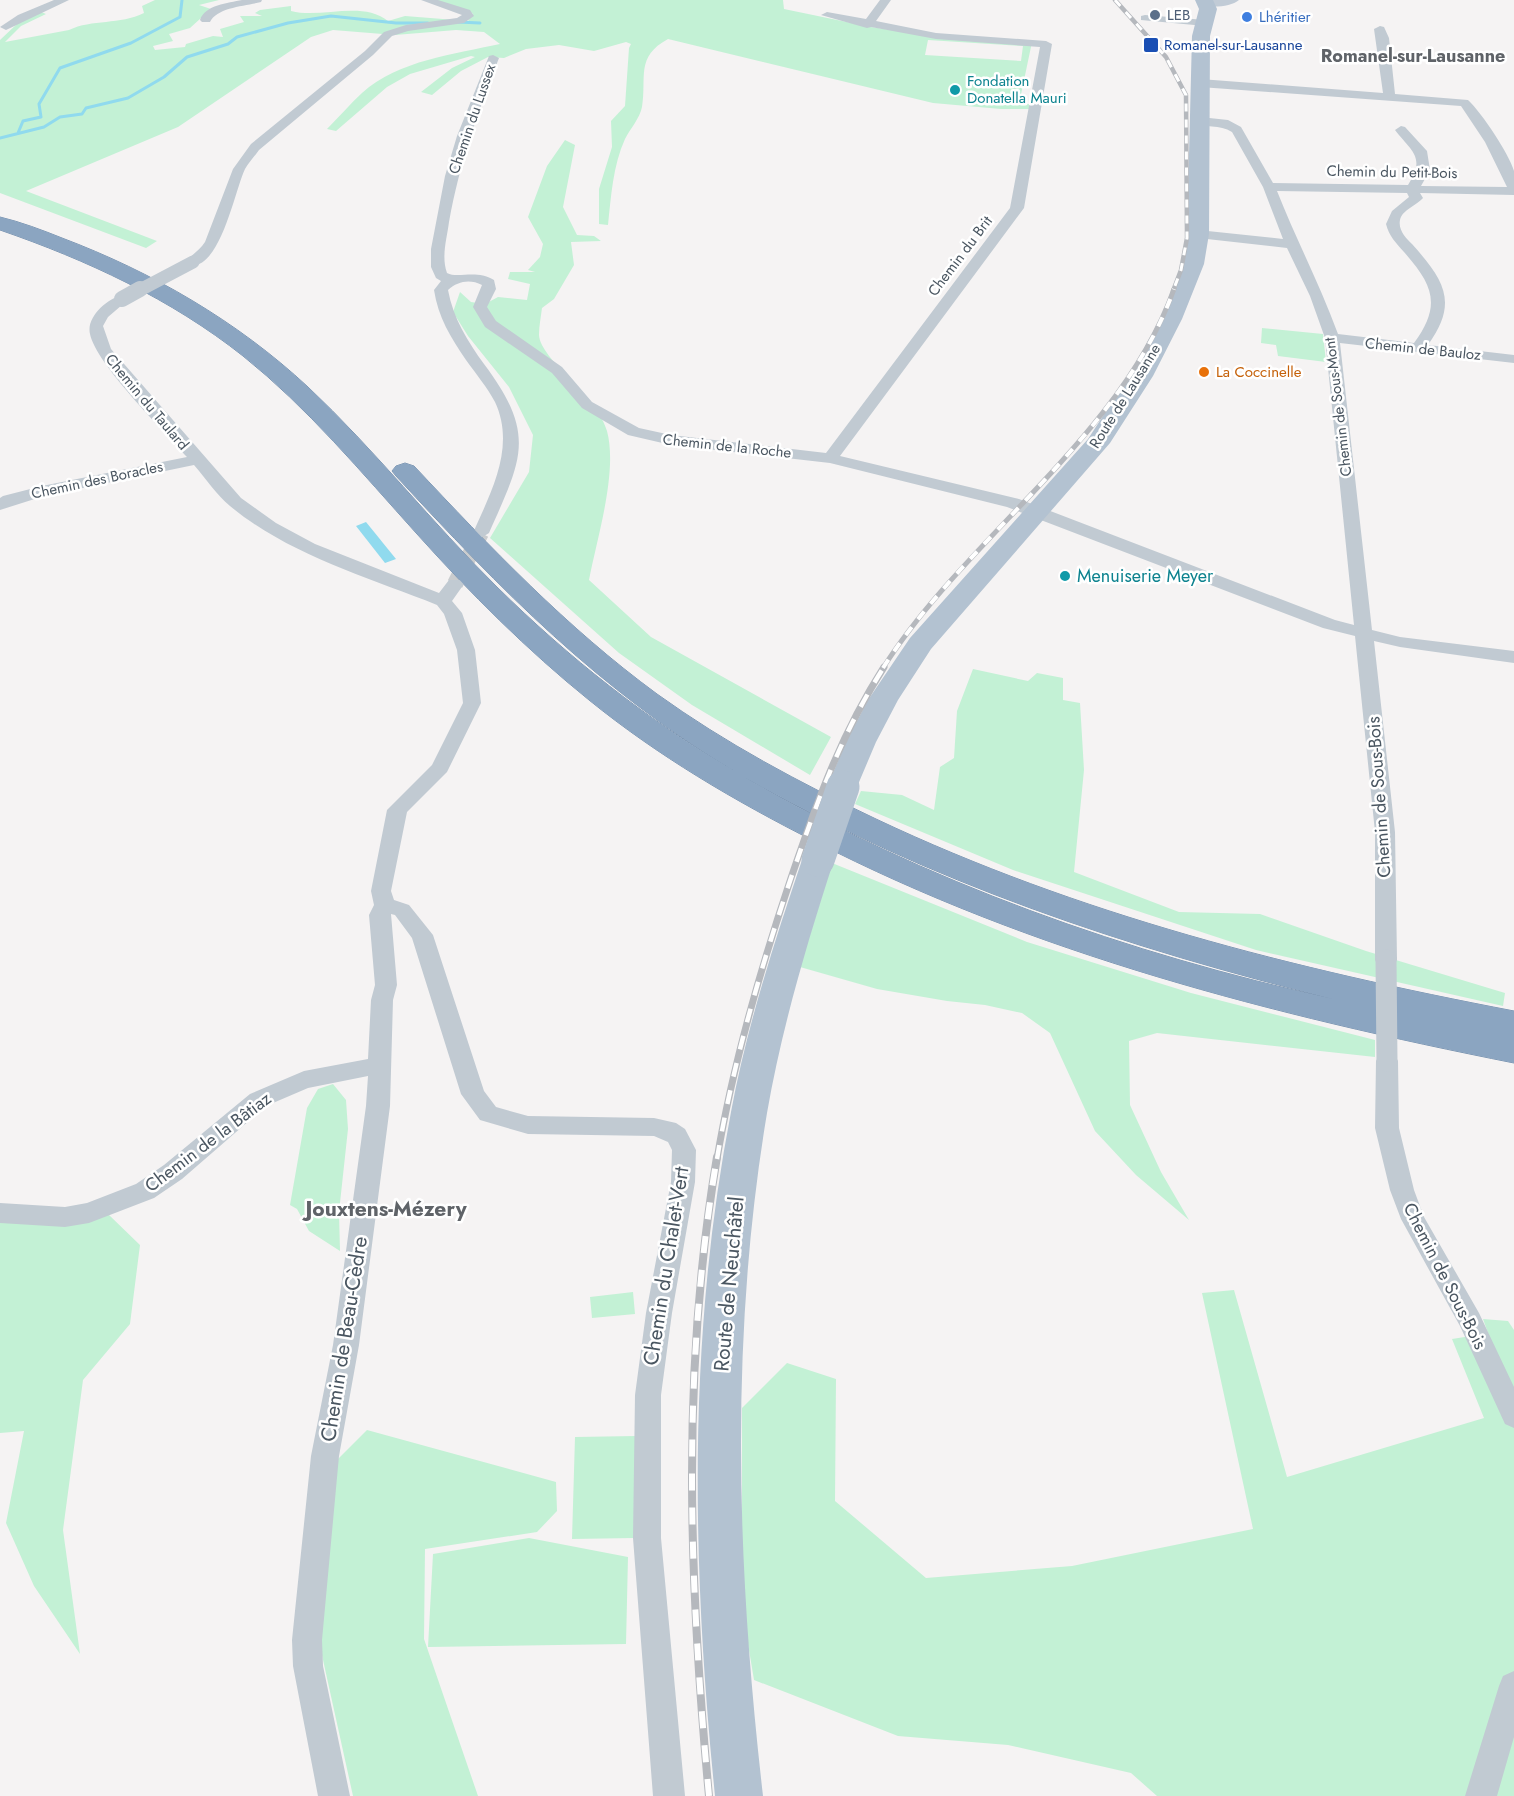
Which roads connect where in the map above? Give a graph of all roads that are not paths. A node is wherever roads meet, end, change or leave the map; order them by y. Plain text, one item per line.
1 (64, 0) edge
2 (257, 0) edge
3 (426, 0) edge
4 (886, 0) edge
5 (1231, 0) edge
6 (1205, 8) edge
7 (827, 15) dead end
8 (1145, 18) dead end
9 (206, 20) dead end
10 (867, 25) junction
11 (6, 27) dead end
12 (1380, 29) dead end
13 (493, 58) dead end
14 (1200, 83) junction
15 (1389, 96) junction
16 (1200, 121) junction
17 (1401, 130) dead end
18 (1269, 187) junction
19 (1514, 189) edge
20 (1412, 190) junction
21 (0, 209) edge
22 (0, 223) edge
23 (1198, 234) junction
24 (1292, 244) junction
25 (451, 281) junction
26 (1332, 338) junction
27 (1418, 348) junction
28 (1514, 359) edge
29 (830, 458) junction
30 (196, 460) junction
31 (0, 505) edge
32 (1039, 512) junction
33 (481, 533) tunnel mouth
34 (455, 584) tunnel mouth
35 (443, 601) junction
36 (1365, 634) junction
37 (1514, 657) edge
38 (843, 787) joint
39 (385, 905) junction
40 (1514, 1024) edge
41 (1514, 1050) edge
42 (380, 1065) junction
43 (0, 1214) edge
44 (1514, 1416) edge
45 (1514, 1686) edge
46 (334, 1796) edge
47 (669, 1796) edge
48 (739, 1796) edge
49 (1481, 1796) edge

1 - 11 street
2 - 9 street
3 - 30 street, Chemin du Taulard, bridge
4 - 10 street
5 - 6 street
6 - 8 street
6 - 14 main road, Route de Lausanne
7 - 10 street
10 - 29 street, Chemin du Brit
12 - 15 street
13 - 25 street, Chemin du Lussex
14 - 15 street
14 - 16 main road, Route de Lausanne
15 - 19 street
16 - 18 street, Chemin de Sous-Mont
16 - 23 main road, Route de Lausanne
17 - 20 street
18 - 20 street, Chemin du Petit-Bois
18 - 24 street, Chemin de Sous-Mont
19 - 20 street, Chemin du Petit-Bois
20 - 27 street
21 - 40 highway
22 - 41 highway
23 - 24 street
23 - 32 main road, Route de Lausanne
24 - 26 street, Chemin de Sous-Mont
25 - 29 street, Chemin de la Roche
25 - 33 street
26 - 27 street, Chemin de Bauloz
26 - 36 street, Chemin de Sous-Mont
27 - 28 street, Chemin de Bauloz
29 - 32 street, Chemin de la Roche
30 - 31 street, Chemin des Boracles
30 - 35 street, Chemin du Taulard
32 - 36 street, Chemin de la Roche
32 - 38 main road, Route de Lausanne
34 - 35 street
35 - 39 street, Chemin de Beau-Cèdre
36 - 37 street, Chemin de la Roche
36 - 44 street, Chemin de Sous-Bois, bridge
38 - 48 main road, Route de Neuchâtel, bridge
39 - 42 street, Chemin de Beau-Cèdre
39 - 47 street, Chemin du Chalet-Vert
42 - 43 street, Chemin de la Bâtiaz
42 - 46 street, Chemin de Beau-Cèdre
45 - 49 street

